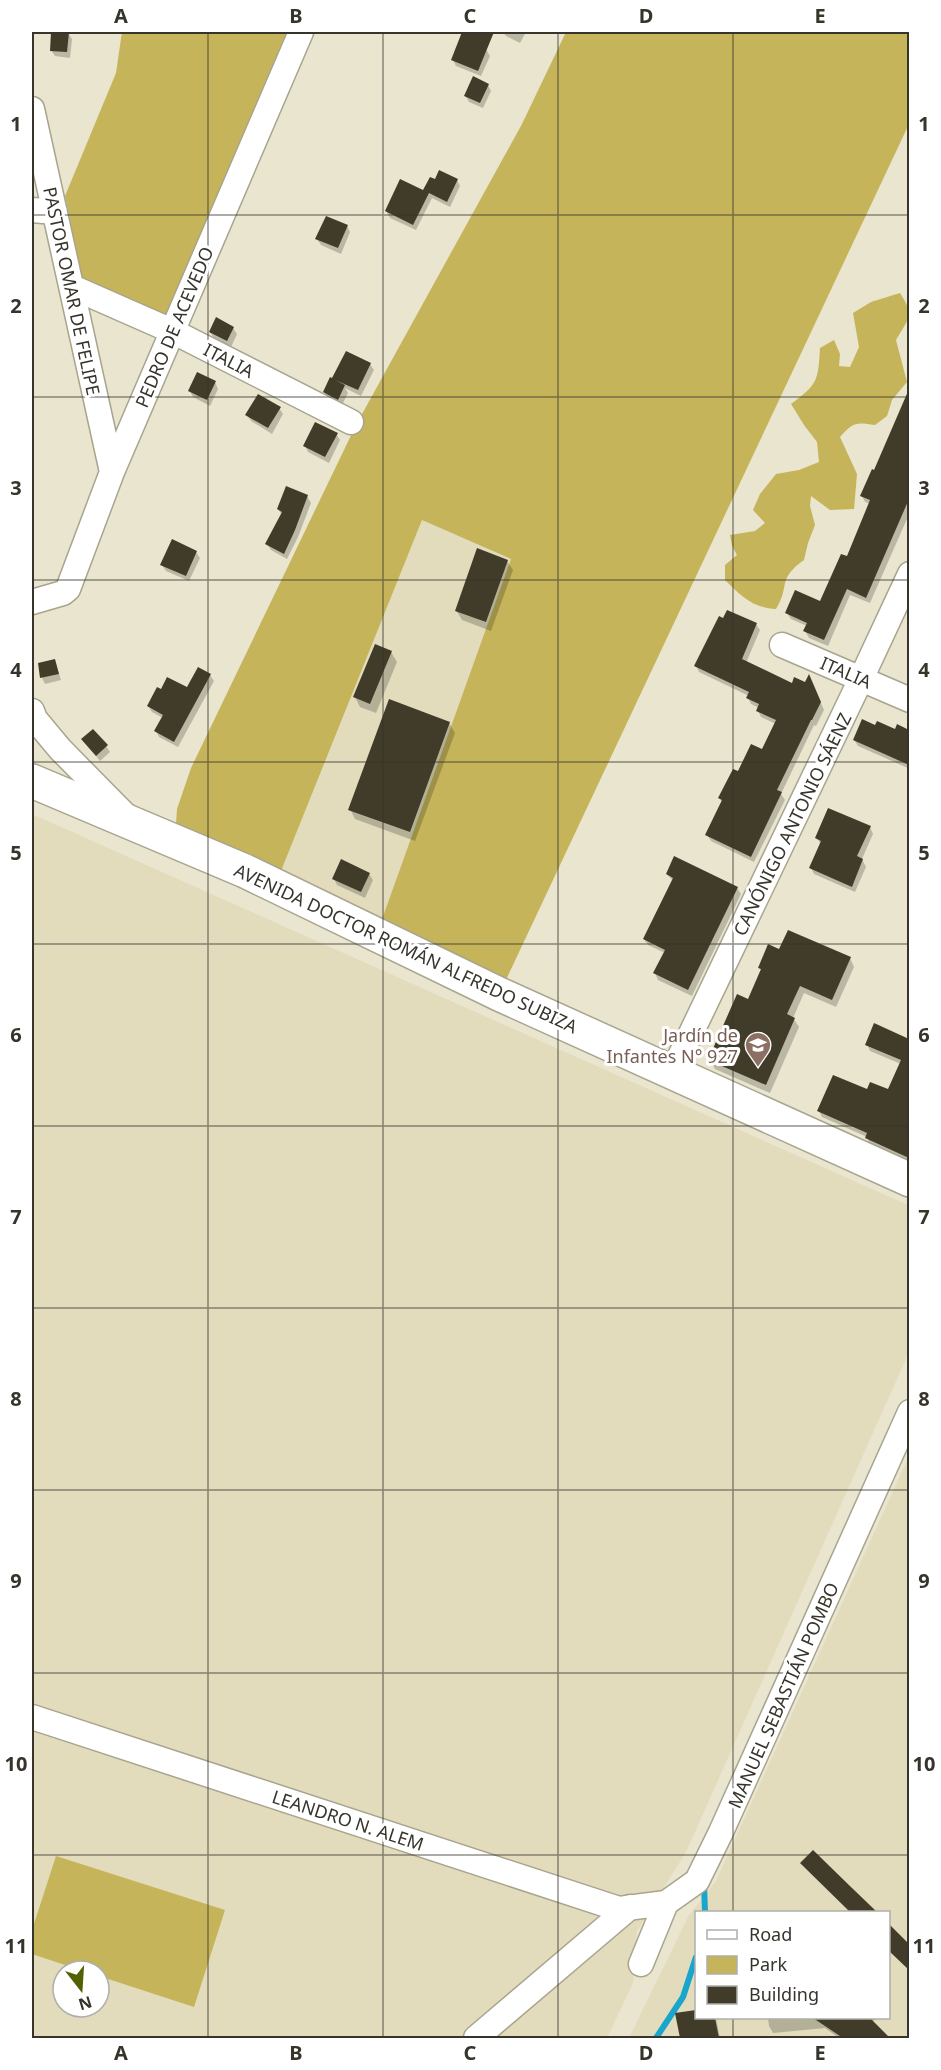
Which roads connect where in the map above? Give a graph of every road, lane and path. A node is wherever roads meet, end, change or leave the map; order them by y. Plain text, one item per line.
1 (301, 32) edge
2 (32, 109) edge
3 (43, 211) edge
4 (72, 287) junction
5 (172, 331) junction
6 (351, 422) dead end
7 (112, 472) junction
8 (909, 574) edge
9 (32, 602) edge
10 (782, 645) dead end
11 (861, 679) junction
12 (909, 700) edge
13 (32, 711) edge
14 (32, 781) edge
15 (134, 824) junction
16 (672, 1073) junction
17 (909, 1180) edge
18 (909, 1412) edge
19 (32, 1717) edge
20 (666, 1903) junction
21 (630, 1907) junction
22 (641, 1964) dead end
23 (476, 2038) edge

1 - 5 street, PEDRO DE ACEVEDO
2 - 3 street, PASTOR OMAR DE FELIPE
3 - 4 street, PASTOR OMAR DE FELIPE
4 - 5 street, ITALIA
4 - 7 street, PASTOR OMAR DE FELIPE
5 - 6 street, ITALIA
5 - 7 street, PEDRO DE ACEVEDO
7 - 9 street, PEDRO DE ACEVEDO
8 - 11 street, CANÓNIGO ANTONIO SÁENZ
10 - 11 street, ITALIA
11 - 12 street, ITALIA
11 - 16 street, CANÓNIGO ANTONIO SÁENZ
13 - 15 street
14 - 15 main road, AVENIDA DOCTOR ROMÁN ALFREDO SUBIZA
15 - 16 main road, AVENIDA DOCTOR ROMÁN ALFREDO SUBIZA
16 - 17 main road, AVENIDA DOCTOR ROMÁN ALFREDO SUBIZA
18 - 20 street, MANUEL SEBASTIÁN POMBO
19 - 21 street, LEANDRO N. ALEM
20 - 21 street, LEANDRO N. ALEM
20 - 22 street
21 - 23 street

